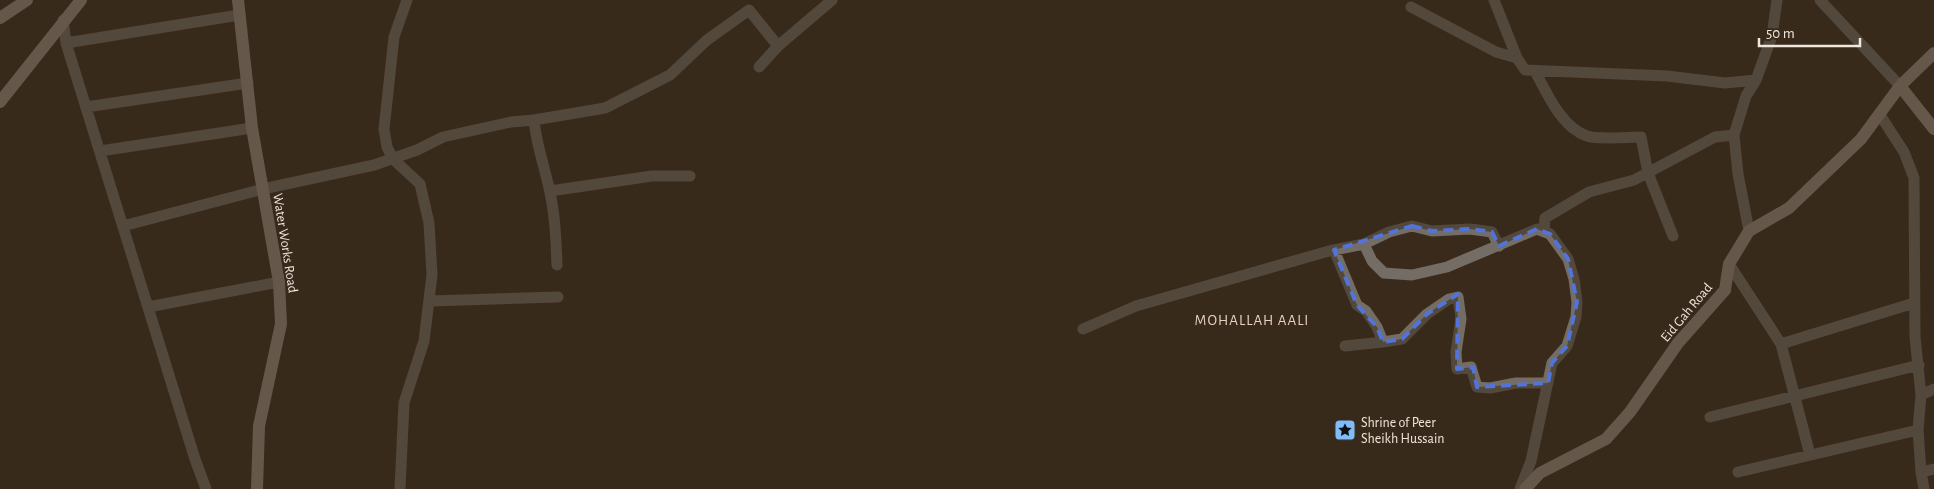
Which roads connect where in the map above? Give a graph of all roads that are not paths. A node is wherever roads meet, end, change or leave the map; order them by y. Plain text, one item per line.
1 (28, 0) edge
2 (81, 0) edge
3 (238, 0) edge
4 (407, 0) edge
5 (832, 0) edge
6 (1494, 0) edge
7 (1777, 0) edge
8 (1820, 0) edge
9 (1411, 7) dead end
10 (239, 15) junction
11 (0, 18) edge
12 (63, 20) junction
13 (66, 43) junction
14 (778, 46) junction
15 (1934, 54) edge
16 (1516, 58) junction
17 (759, 67) dead end
18 (1535, 71) junction
19 (1756, 80) junction
20 (248, 84) junction
21 (1900, 86) junction
22 (0, 102) edge
23 (86, 107) junction
24 (1880, 115) junction
25 (534, 120) junction
26 (252, 128) junction
27 (1934, 129) edge
28 (1734, 135) junction
29 (100, 151) junction
30 (393, 158) junction
31 (1648, 173) junction
32 (690, 176) dead end
33 (263, 189) junction
34 (550, 191) junction
35 (123, 226) junction
36 (1749, 231) junction
37 (1544, 232) junction
38 (1673, 236) dead end
39 (1364, 244) junction
40 (1499, 246) junction
41 (1334, 250) junction
42 (1729, 264) junction
43 (557, 265) dead end
44 (279, 282) junction
45 (558, 297) dead end
46 (430, 301) junction
47 (1914, 303) junction
48 (148, 307) junction
49 (1083, 329) dead end
50 (1383, 342) junction
51 (1781, 344) junction
52 (1345, 346) dead end
53 (1919, 365) junction
54 (1548, 382) junction
55 (1934, 388) edge
56 (1921, 395) junction
57 (1795, 396) junction
58 (1710, 417) dead end
59 (1918, 430) junction
60 (1810, 455) junction
61 (1934, 469) edge
62 (1738, 472) dead end
63 (1921, 472) junction
64 (206, 489) edge
65 (257, 489) edge
66 (400, 489) edge
67 (1520, 489) edge
68 (1525, 489) edge
69 (1924, 489) edge

1 - 11 street
2 - 12 street
3 - 10 street, Water Works Road
4 - 30 street
5 - 14 street
6 - 16 street
7 - 19 street
8 - 21 street
9 - 16 street
10 - 13 street
10 - 20 street, Water Works Road
12 - 13 street
12 - 22 street
13 - 23 street
14 - 17 street
14 - 25 street
15 - 21 street, Eid Gah Road
16 - 18 street
18 - 19 street
18 - 31 street
19 - 28 street
20 - 23 street
20 - 26 street, Water Works Road
21 - 24 street, Eid Gah Road
21 - 27 street
23 - 29 street
24 - 36 street, Eid Gah Road
24 - 47 street
25 - 30 street
25 - 34 street
26 - 29 street
26 - 33 street, Water Works Road
28 - 31 street
28 - 36 street
29 - 35 street
30 - 33 street
30 - 46 street
31 - 37 street
31 - 38 street
32 - 34 street
33 - 35 street
33 - 44 street, Water Works Road
34 - 43 street
35 - 48 street
36 - 42 street, Eid Gah Road
37 - 40 street
37 - 54 street
39 - 40 street
39 - 40 street
39 - 41 street
41 - 49 street
41 - 50 street
42 - 51 street
42 - 68 street, Eid Gah Road
44 - 48 street
44 - 65 street, Water Works Road
45 - 46 street
46 - 66 street
47 - 51 street
47 - 53 street
48 - 64 street
50 - 52 street
50 - 54 street
51 - 57 street
53 - 56 street
53 - 57 street
54 - 67 street
55 - 56 street
56 - 59 street
57 - 58 street
57 - 60 street
59 - 60 street
59 - 63 street
60 - 62 street
61 - 63 street
63 - 69 street

